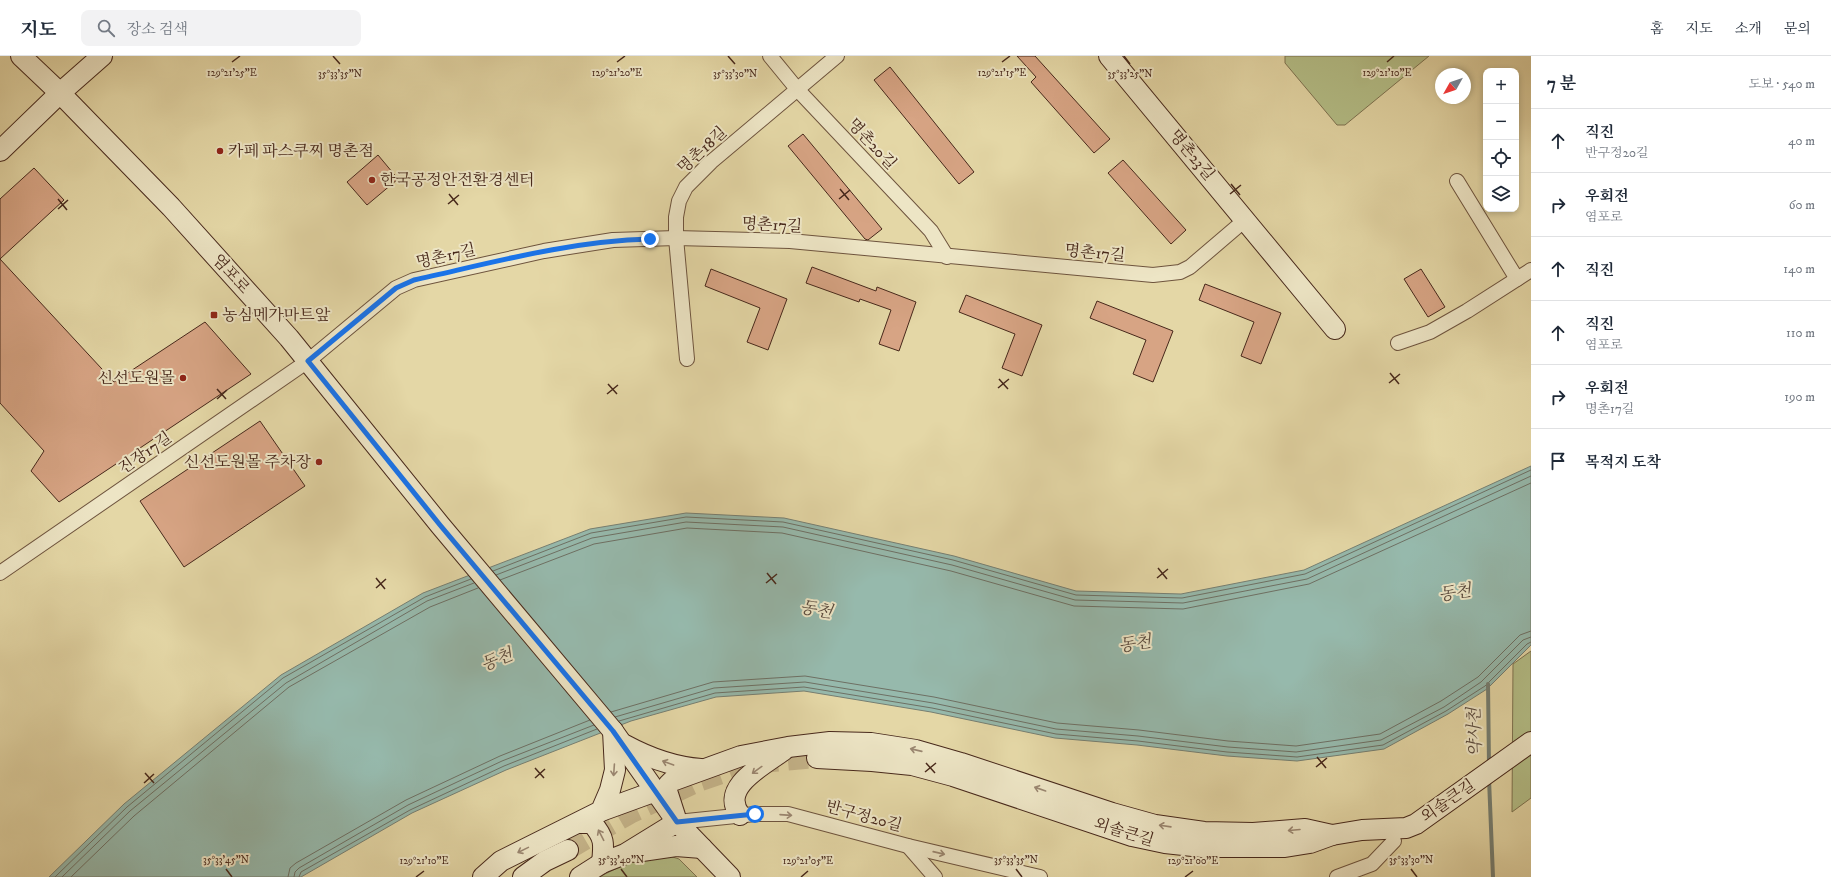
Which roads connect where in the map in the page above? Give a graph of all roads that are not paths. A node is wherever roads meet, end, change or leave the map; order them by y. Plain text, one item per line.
1 (21, 56) edge
2 (102, 56) edge
3 (770, 56) edge
4 (837, 56) edge
5 (1109, 56) edge
6 (797, 89) junction
7 (60, 93) junction
8 (0, 151) edge
9 (1457, 181) dead end
10 (1245, 220) junction
11 (676, 238) junction
12 (947, 257) junction
13 (1531, 270) edge
14 (1517, 279) junction
15 (1336, 329) dead end
16 (1398, 343) dead end
17 (687, 359) dead end
18 (308, 361) junction
19 (0, 573) edge
20 (616, 737) junction
21 (1530, 743) edge
22 (788, 747) junction
23 (817, 758) tunnel mouth
24 (706, 769) junction
25 (656, 791) junction
26 (601, 811) junction
27 (740, 816) junction
28 (677, 822) junction
29 (579, 823) junction
30 (1332, 835) junction
31 (1394, 841) dead end
32 (908, 846) junction
33 (702, 848) junction
34 (568, 850) tunnel mouth
35 (625, 854) junction
36 (602, 863) junction
37 (483, 877) edge
38 (523, 877) edge
39 (580, 877) edge
40 (730, 877) edge
41 (935, 877) edge
42 (1040, 877) edge
43 (1337, 877) edge

1 - 7 street, 염포로
2 - 7 street
3 - 6 street, 명촌20길
4 - 6 street, 명촌18길
5 - 10 street, 명촌23길
6 - 11 street, 명촌18길
6 - 12 street, 명촌20길
7 - 8 street
7 - 18 street, 염포로
9 - 14 street
10 - 12 street, 명촌17길
10 - 15 street, 명촌23길
11 - 12 street, 명촌17길
11 - 17 street, 명촌18길
11 - 18 street, 명촌17길
13 - 14 street
14 - 16 street
18 - 19 street, 진장17길
18 - 20 street, 염포로
24 -> 20 street
20 - 25 street
20 -> 26 street
21 - 30 street, 외솔큰길
22 - 24 street
22 -> 27 street
30 -> 22 street
23 - 30 street, 외솔큰길
24 - 28 street
25 - 26 street
25 - 28 street
26 - 29 street
27 - 28 street, 반구정20길
27 -> 32 street, 반구정20길
28 - 33 street
28 - 35 street
36 -> 29 street
29 -> 37 street
31 - 43 street
32 - 41 street
32 -> 42 street, 반구정20길
33 - 35 street
33 - 40 street
34 - 38 street
35 - 36 street
36 - 39 street

